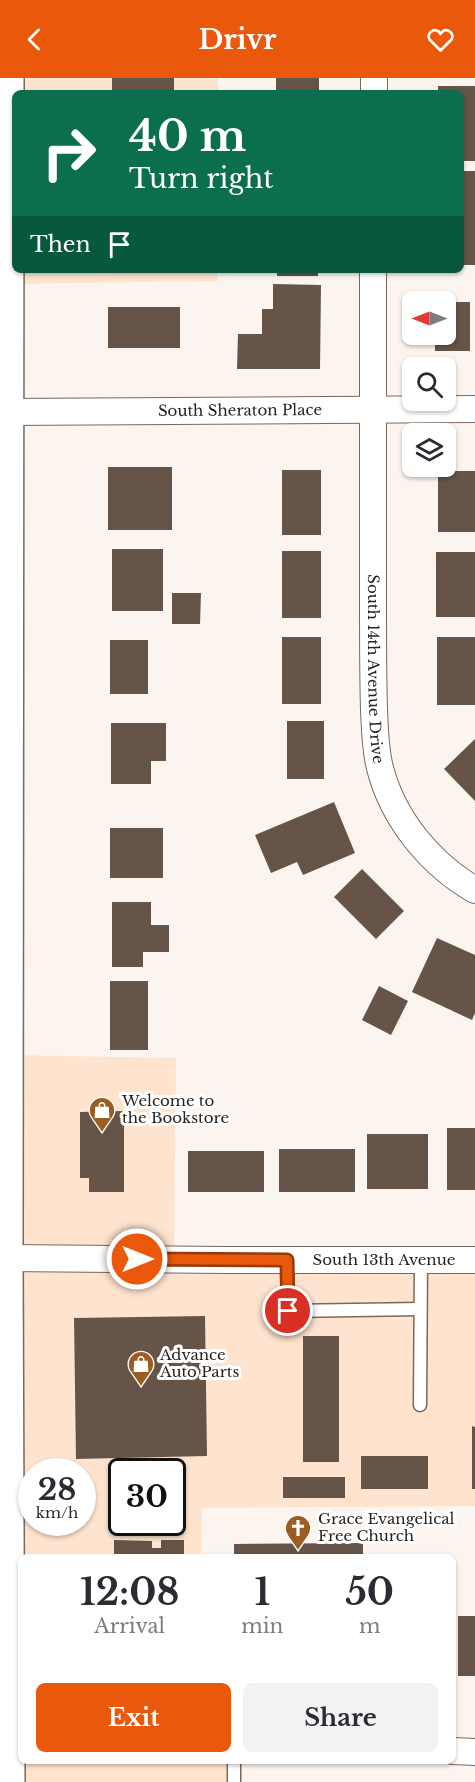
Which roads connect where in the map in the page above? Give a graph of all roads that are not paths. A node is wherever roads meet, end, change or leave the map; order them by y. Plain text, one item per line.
1 (7, 78) edge
2 (373, 273) edge
3 (475, 409) edge
4 (372, 410) junction
5 (6, 412) junction
6 (475, 890) edge
7 (3, 919) edge
8 (4, 1248) edge
9 (287, 1260) junction
10 (421, 1260) junction
11 (475, 1260) edge
12 (420, 1309) junction
13 (420, 1405) dead end
14 (456, 1751) edge
15 (475, 1752) edge
16 (9, 1764) edge
17 (234, 1764) edge
18 (234, 1782) edge

1 - 5 main road
2 - 4 street, South 14th Avenue Drive
3 - 4 street, South Sheraton Place
4 - 5 street, South Sheraton Place
4 - 6 street, South 14th Avenue Drive
5 - 7 main road
7 - 8 main road
8 - 9 street, South 13th Avenue
8 - 16 main road
9 - 10 street, South 13th Avenue
9 - 12 lane
10 - 11 street, South 13th Avenue
10 - 12 lane
12 - 13 lane
14 - 15 street
17 - 18 lane

